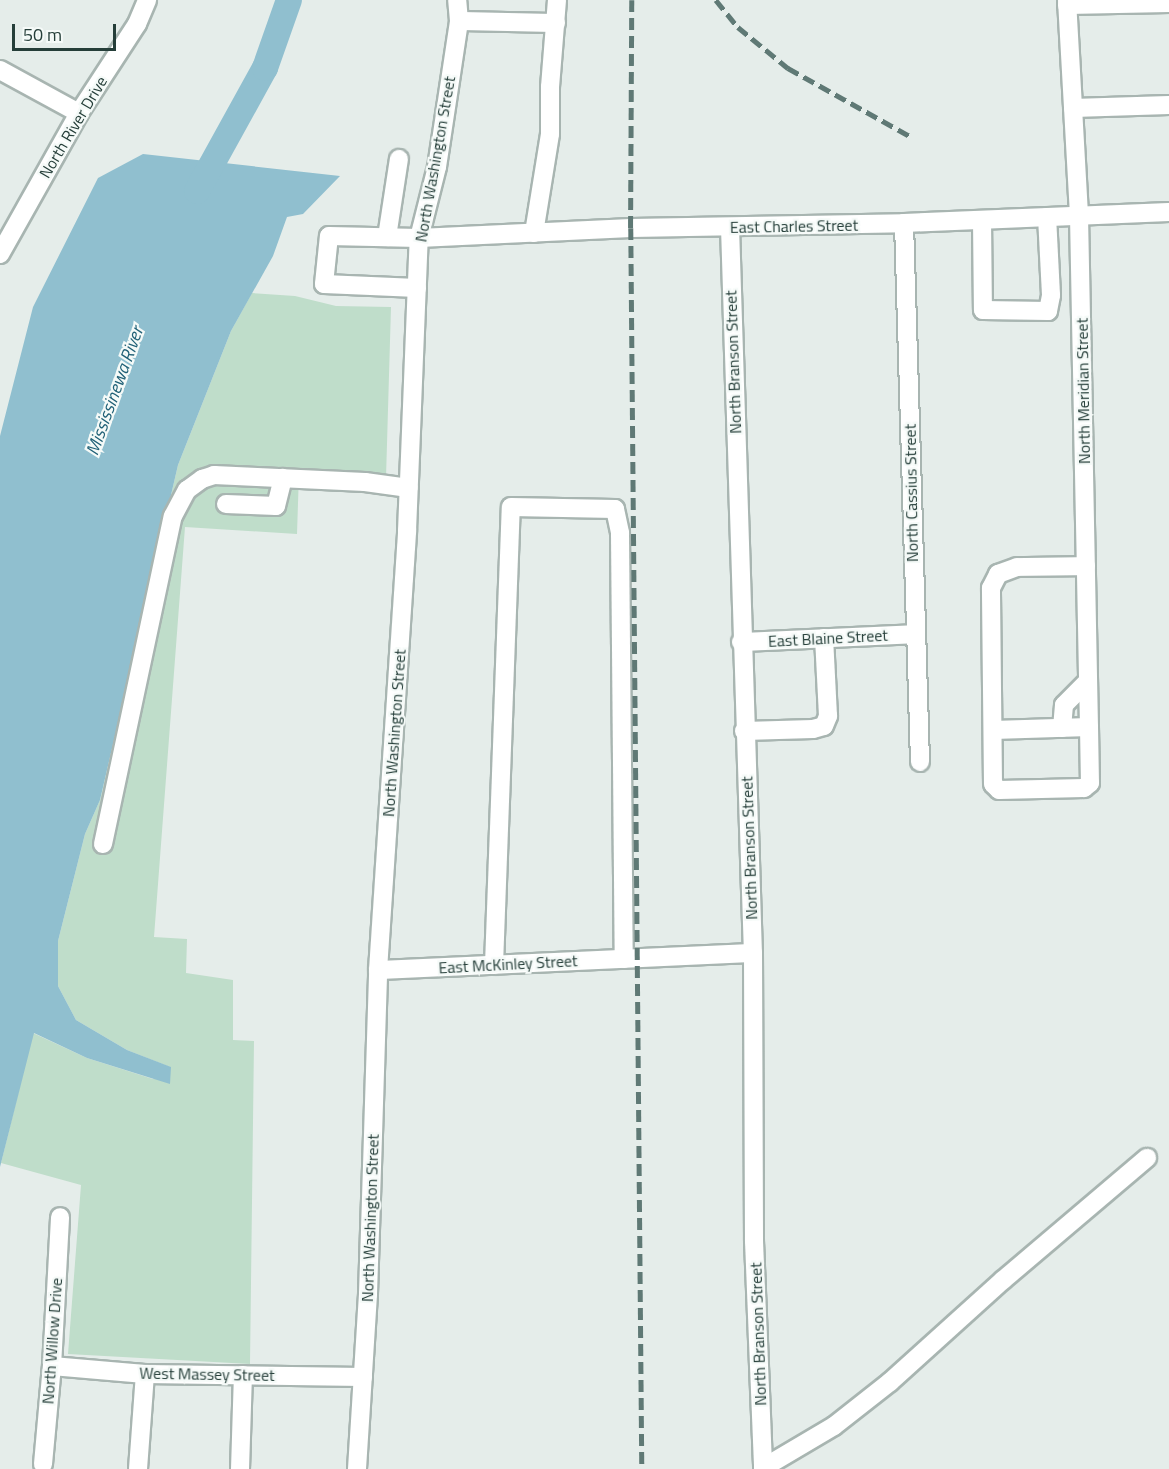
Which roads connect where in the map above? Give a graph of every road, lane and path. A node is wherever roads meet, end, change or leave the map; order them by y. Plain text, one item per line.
1 (147, 0) edge
2 (457, 0) edge
3 (557, 0) edge
4 (1067, 3) edge
5 (1169, 3) edge
6 (459, 21) junction
7 (556, 22) junction
8 (0, 70) edge
9 (1169, 105) edge
10 (1073, 108) junction
11 (79, 113) junction
12 (399, 159) dead end
13 (1169, 212) edge
14 (1079, 216) junction
15 (1047, 217) junction
16 (982, 220) junction
17 (904, 223) junction
18 (729, 227) junction
19 (534, 233) junction
20 (387, 237) junction
21 (419, 238) junction
22 (0, 254) edge
23 (417, 288) junction
24 (283, 478) junction
25 (409, 488) junction
26 (226, 504) dead end
27 (1086, 566) junction
28 (915, 634) junction
29 (824, 638) junction
30 (741, 642) junction
31 (1088, 681) junction
32 (1089, 727) junction
33 (1062, 728) junction
34 (993, 730) junction
35 (744, 731) junction
36 (920, 762) dead end
37 (103, 844) dead end
38 (753, 953) junction
39 (632, 958) junction
40 (494, 965) junction
41 (378, 970) junction
42 (1147, 1158) dead end
43 (60, 1217) dead end
44 (52, 1366) junction
45 (145, 1374) junction
46 (243, 1375) junction
47 (363, 1377) junction
48 (43, 1464) dead end
49 (763, 1468) edge
50 (138, 1469) edge
51 (240, 1469) edge
52 (357, 1469) edge

1 - 11 street, North River Drive
2 - 6 street, North Washington Street
3 - 7 street
4 - 5 street
4 - 10 street, North Meridian Street
6 - 7 street
6 - 21 street, North Washington Street
7 - 19 street
8 - 11 street
9 - 10 street
10 - 14 street, North Meridian Street
11 - 22 street, North River Drive
12 - 20 street
13 - 14 street, East Charles Street
14 - 15 street, East Charles Street
14 - 27 street, North Meridian Street
15 - 16 street, East Charles Street
15 - 16 street
16 - 17 street, East Charles Street
17 - 18 street, East Charles Street
17 - 28 street, North Cassius Street
18 - 19 street, East Charles Street
18 - 30 street, North Branson Street
19 - 21 street, East Charles Street
20 - 21 street, East Charles Street
20 - 23 street, East Charles Street
21 - 23 street, North Washington Street
23 - 25 street, North Washington Street
24 - 25 street
24 - 26 street
24 - 37 street
25 - 41 street, North Washington Street
27 - 31 street, North Meridian Street
27 - 34 street
28 - 29 street, East Blaine Street
28 - 36 street, North Cassius Street
29 - 30 street, East Blaine Street
29 - 35 street
30 - 35 street, North Branson Street
31 - 32 street, North Meridian Street
31 - 33 street
32 - 33 street
32 - 34 street, North Meridian Street
33 - 34 street
35 - 38 street, North Branson Street
38 - 39 street, East McKinley Street
38 - 49 street, North Branson Street
39 - 40 street, East McKinley Street
39 - 40 street
40 - 41 street, East McKinley Street
41 - 47 street, North Washington Street
42 - 49 street
43 - 44 street, North Willow Drive
44 - 45 street, West Massey Street
44 - 48 street, North Willow Drive
45 - 46 street, West Massey Street
45 - 50 street
46 - 47 street, West Massey Street
46 - 51 street
47 - 52 street, North Washington Street

